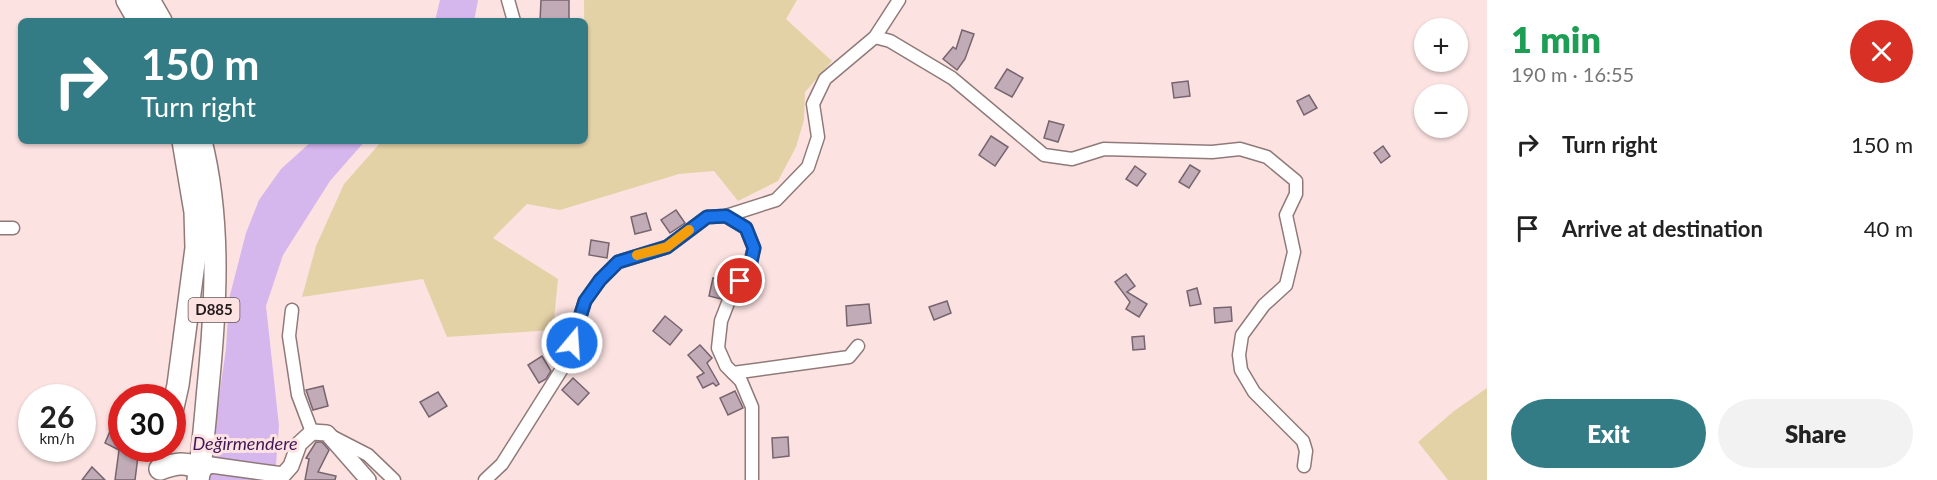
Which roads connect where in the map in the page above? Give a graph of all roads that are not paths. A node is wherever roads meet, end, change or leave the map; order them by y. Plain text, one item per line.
1 (127, 0) edge
2 (149, 0) edge
3 (507, 0) edge
4 (899, 0) edge
5 (137, 18) edge
6 (159, 18) edge
7 (513, 18) edge
8 (875, 37) junction
9 (184, 144) edge
10 (202, 144) edge
11 (726, 216) junction
12 (0, 228) edge
13 (13, 228) dead end
14 (292, 310) dead end
15 (858, 346) dead end
16 (733, 373) junction
17 (178, 384) edge
18 (319, 433) junction
19 (1304, 466) dead end
20 (203, 472) edge
21 (159, 475) edge
22 (285, 477) edge
23 (368, 480) edge
24 (394, 480) edge
25 (485, 480) edge
26 (752, 480) edge

1 - 5 highway
2 - 6 highway
3 - 7 street
4 - 8 street
8 - 11 street
8 - 19 street
9 - 17 highway, D885
10 - 20 highway, D885
11 - 16 street
11 - 25 street
12 - 13 street
14 - 18 street
15 - 16 street
16 - 26 street
18 - 22 street
18 - 23 street
18 - 24 street
20 - 21 highway
20 - 22 street

